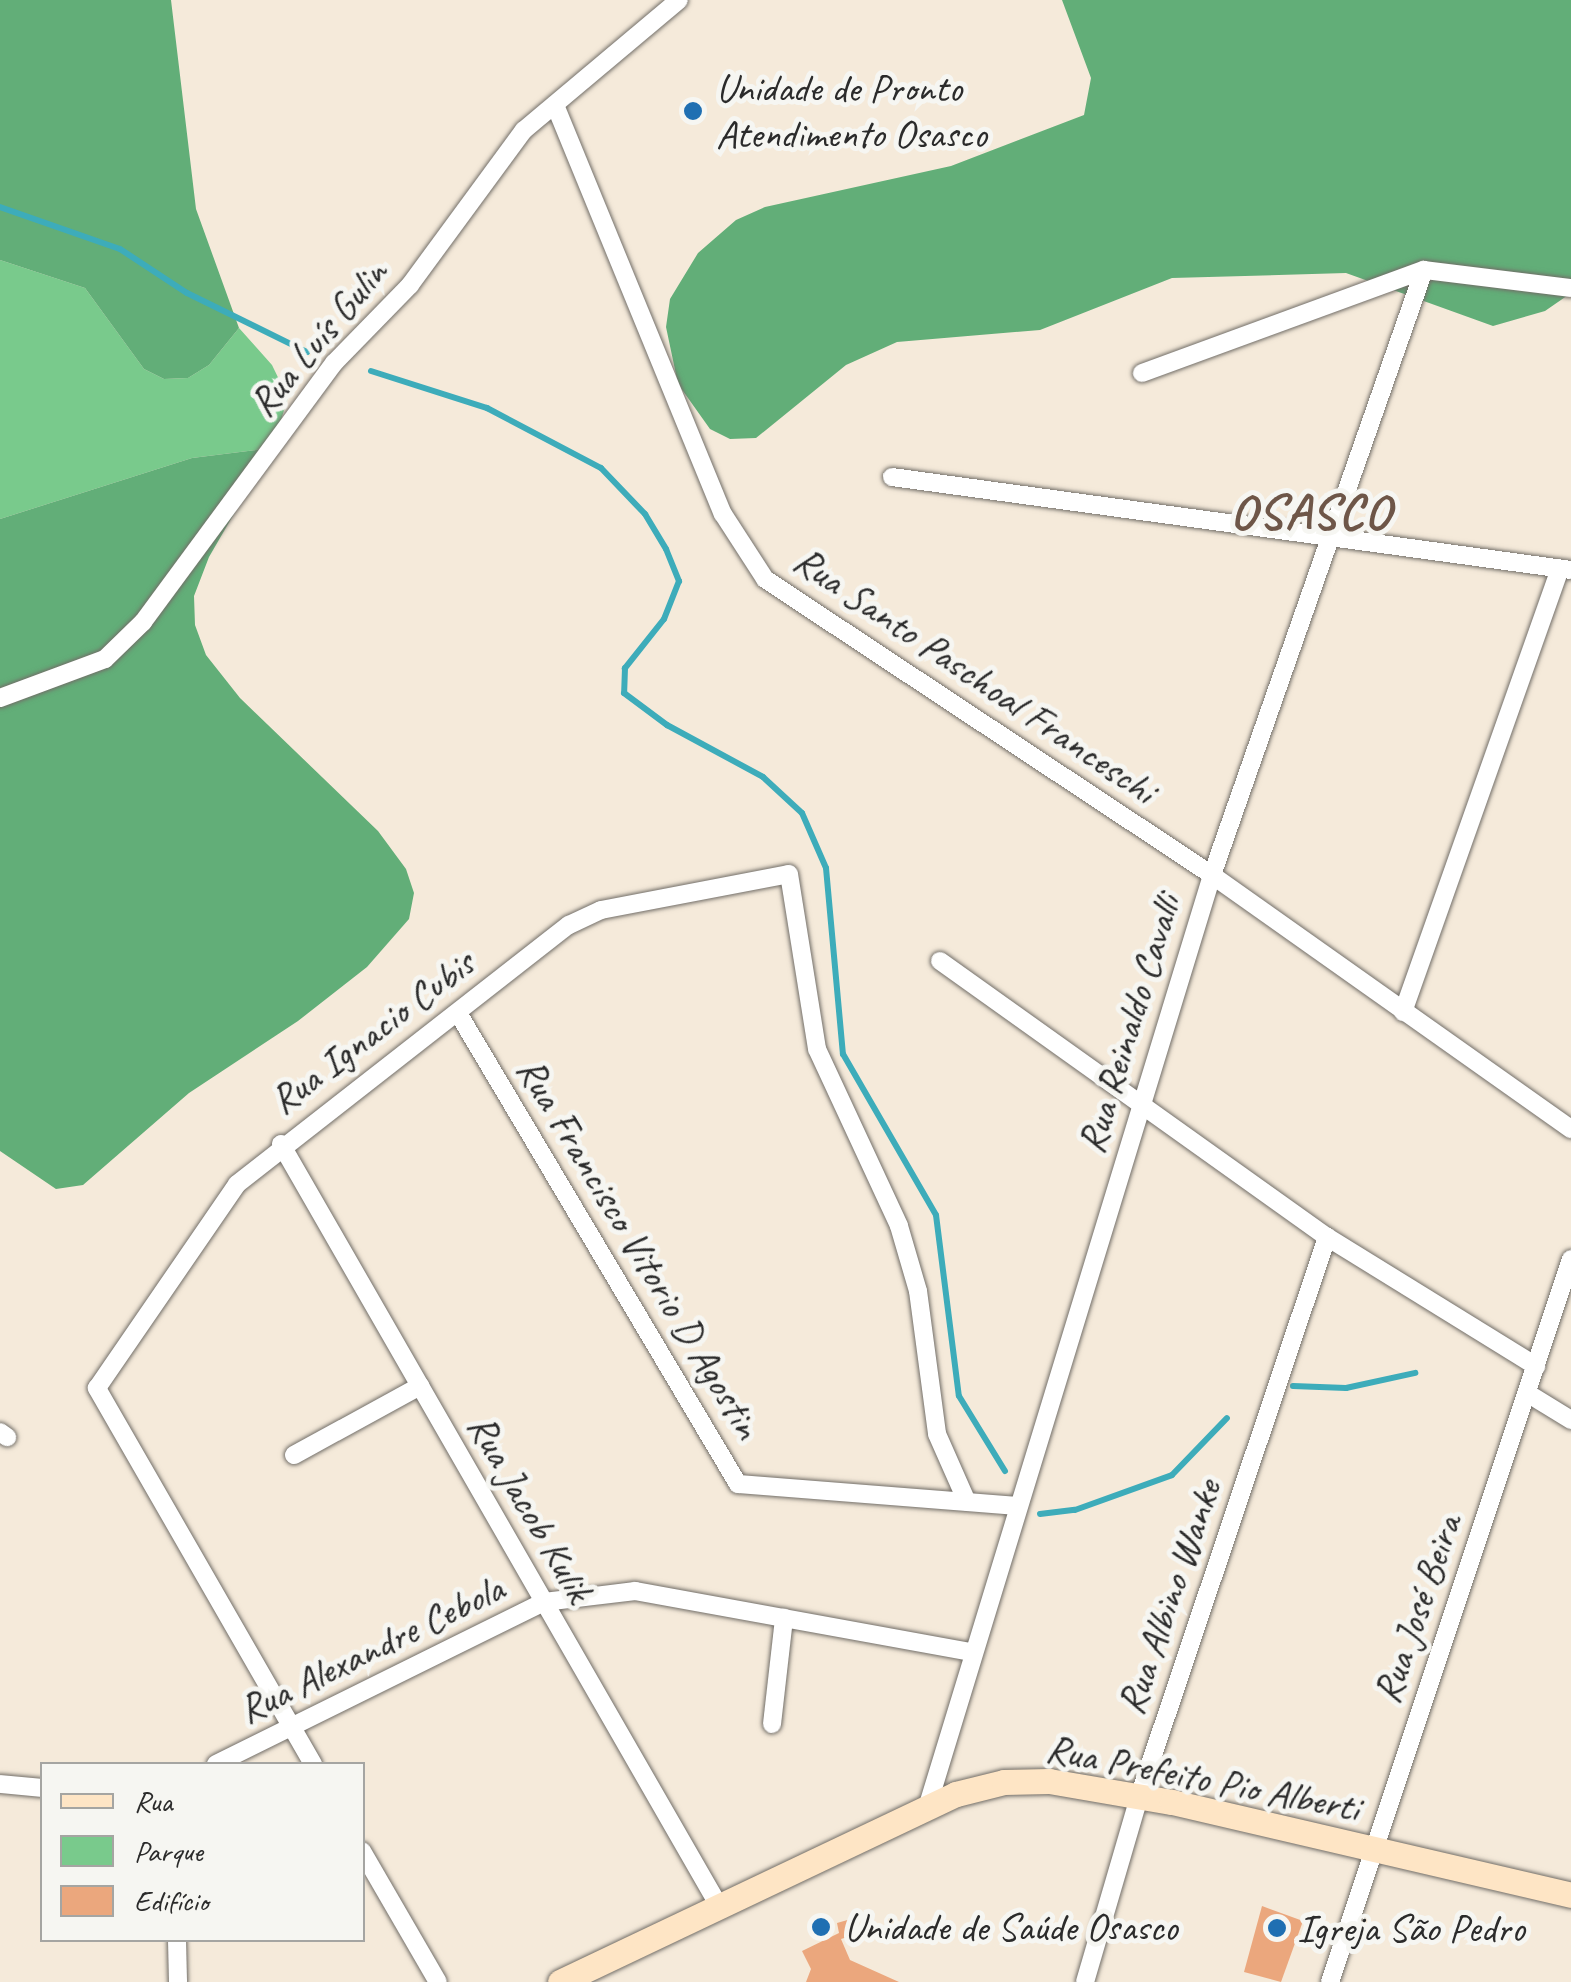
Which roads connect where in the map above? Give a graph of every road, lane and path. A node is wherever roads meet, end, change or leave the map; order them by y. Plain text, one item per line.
1 (679, 0) edge
2 (555, 106) junction
3 (1424, 270) junction
4 (1571, 288) edge
5 (1142, 374) dead end
6 (892, 477) dead end
7 (1328, 539) junction
8 (1566, 570) edge
9 (0, 698) edge
10 (1212, 875) junction
11 (940, 960) dead end
12 (1403, 1012) junction
13 (458, 1013) junction
14 (1140, 1099) junction
15 (1571, 1129) edge
16 (281, 1144) junction
17 (1328, 1237) junction
18 (1571, 1259) edge
19 (1536, 1366) junction
20 (420, 1386) junction
21 (1526, 1393) junction
22 (1571, 1420) edge
23 (294, 1455) dead end
24 (967, 1502) junction
25 (1018, 1506) junction
26 (544, 1602) junction
27 (784, 1618) junction
28 (972, 1652) junction
29 (772, 1724) dead end
30 (290, 1725) junction
31 (220, 1762) edge
32 (312, 1762) edge
33 (0, 1784) edge
34 (40, 1788) edge
35 (1139, 1796) junction
36 (927, 1808) junction
37 (1372, 1849) junction
38 (365, 1856) edge
39 (1571, 1895) edge
40 (719, 1906) junction
41 (177, 1942) edge
42 (178, 1982) edge
43 (438, 1982) edge
44 (560, 1982) edge
45 (1085, 1982) edge
46 (1330, 1982) edge

1 - 2 street, Rua Luís Gulin
2 - 9 street, Rua Luís Gulin
2 - 10 street, Rua Santo Paschoal Franceschi
3 - 4 street
3 - 5 street
3 - 7 street, Rua Reinaldo Cavalli
6 - 7 street
7 - 8 street
7 - 10 street, Rua Reinaldo Cavalli
8 - 12 street
10 - 12 street, Rua Santo Paschoal Franceschi
10 - 14 street, Rua Reinaldo Cavalli
11 - 14 street
12 - 15 street, Rua Santo Paschoal Franceschi
13 - 16 street, Rua Ignacio Cubis
13 - 24 street, Rua Francisco Vitorio D Agostin
13 - 24 street, Rua Ignacio Cubis
14 - 17 street
14 - 25 street, Rua Reinaldo Cavalli
16 - 20 street, Rua Jacob Kulik
16 - 30 street, Rua Ignacio Cubis
17 - 19 street
17 - 35 street, Rua Albino Wanke
18 - 19 street, Rua José Beira
19 - 21 street, Rua José Beira
20 - 23 street
20 - 26 street, Rua Jacob Kulik
21 - 22 street
21 - 37 street, Rua José Beira
24 - 25 street, Rua Francisco Vitorio D Agostin
25 - 28 street, Rua Reinaldo Cavalli
26 - 27 street, Rua Alexandre Cebola
26 - 30 street, Rua Alexandre Cebola
26 - 40 street, Rua Jacob Kulik
27 - 28 street, Rua Alexandre Cebola
27 - 29 street
28 - 36 street, Rua Reinaldo Cavalli
30 - 31 street, Rua Alexandre Cebola
30 - 32 street
33 - 34 street
35 - 36 main road, Rua Prefeito Pio Alberti
35 - 37 main road, Rua Prefeito Pio Alberti
35 - 45 street, Rua Albino Wanke
36 - 40 main road, Rua Prefeito Pio Alberti
37 - 39 main road, Rua Prefeito Pio Alberti
37 - 46 street, Rua José Beira
38 - 43 street
40 - 44 main road, Rua Prefeito Pio Alberti
41 - 42 street

